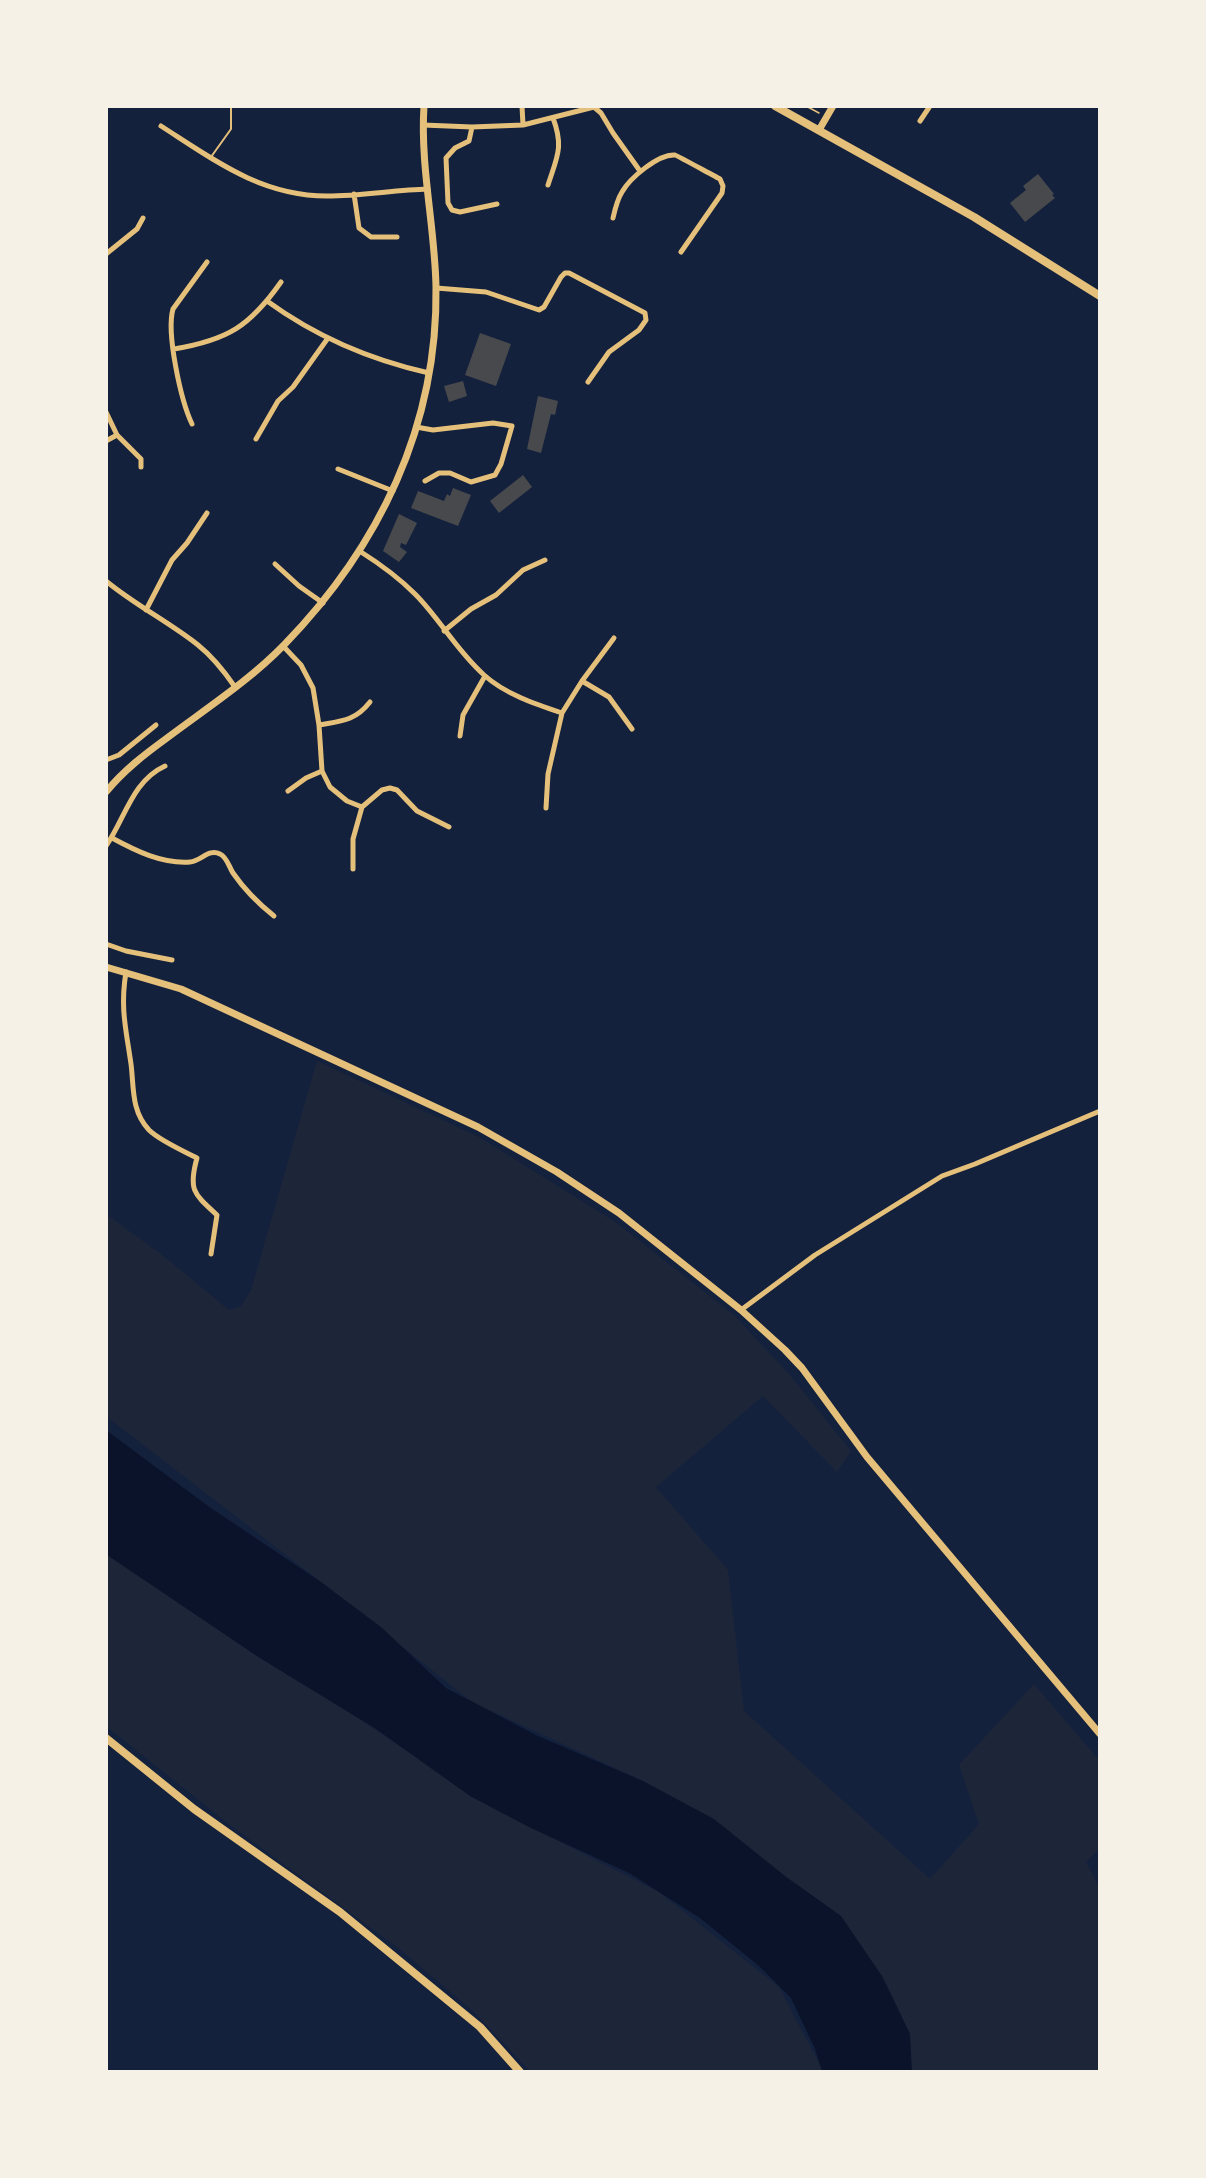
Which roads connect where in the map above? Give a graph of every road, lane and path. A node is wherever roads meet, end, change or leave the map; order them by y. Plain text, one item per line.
1 (231, 106) edge
2 (424, 106) edge
3 (522, 106) edge
4 (775, 106) edge
5 (806, 106) edge
6 (833, 106) edge
7 (930, 106) edge
8 (554, 118) junction
9 (825, 119) junction
10 (920, 120) dead end
11 (423, 125) junction
12 (523, 125) junction
13 (161, 126) dead end
14 (472, 126) junction
15 (819, 130) junction
16 (210, 158) junction
17 (640, 171) junction
18 (548, 184) dead end
19 (428, 189) junction
20 (354, 194) junction
21 (497, 204) dead end
22 (143, 218) dead end
23 (613, 218) dead end
24 (397, 237) dead end
25 (681, 252) dead end
26 (106, 254) edge
27 (207, 262) dead end
28 (281, 282) dead end
29 (436, 288) junction
30 (1100, 296) edge
31 (267, 301) junction
32 (328, 338) junction
33 (174, 349) junction
34 (429, 373) junction
35 (588, 382) dead end
36 (106, 412) edge
37 (192, 424) dead end
38 (416, 427) junction
39 (117, 435) junction
40 (255, 439) dead end
41 (106, 441) edge
42 (141, 467) dead end
43 (338, 469) dead end
44 (425, 481) dead end
45 (393, 491) junction
46 (207, 513) dead end
47 (361, 552) junction
48 (545, 560) dead end
49 (275, 564) dead end
50 (106, 581) edge
51 (323, 603) junction
52 (146, 610) junction
53 (444, 631) junction
54 (614, 638) dead end
55 (283, 646) junction
56 (485, 676) junction
57 (582, 681) junction
58 (235, 687) junction
59 (370, 702) dead end
60 (562, 713) junction
61 (156, 725) dead end
62 (320, 725) junction
63 (632, 729) dead end
64 (460, 736) dead end
65 (106, 760) edge
66 (165, 766) dead end
67 (322, 771) junction
68 (108, 787) edge
69 (288, 791) dead end
70 (362, 807) junction
71 (546, 808) dead end
72 (449, 827) dead end
73 (112, 838) junction
74 (106, 846) edge
75 (353, 869) dead end
76 (274, 916) dead end
77 (106, 944) edge
78 (172, 960) dead end
79 (106, 967) edge
80 (126, 972) junction
81 (1100, 1112) edge
82 (211, 1254) dead end
83 (741, 1310) junction
84 (1100, 1734) edge
85 (106, 1738) edge
86 (520, 2072) edge

1 - 16 lane
2 - 11 street
3 - 12 street
4 - 15 main road
5 - 9 path
6 - 9 street
7 - 10 street
8 - 12 street
8 - 17 street
8 - 18 street
9 - 15 street
11 - 14 street
11 - 19 street
12 - 14 street
13 - 16 street
14 - 21 street
15 - 30 main road
16 - 20 street
17 - 23 street
17 - 25 street
19 - 20 street
19 - 29 street
20 - 24 street
22 - 26 street
27 - 33 street
28 - 31 street
29 - 34 street
29 - 35 street
31 - 32 street
31 - 33 street
32 - 34 street
32 - 40 street
33 - 37 street
34 - 38 street
36 - 39 street
38 - 44 street
38 - 45 street
39 - 41 street
39 - 42 street
43 - 45 street
45 - 47 street
46 - 52 street
47 - 51 street
47 - 53 street
48 - 53 street
49 - 51 street
50 - 52 street
51 - 55 street
52 - 58 street
53 - 56 street
54 - 57 street
55 - 58 street
55 - 62 street
56 - 60 street
56 - 64 street
57 - 60 street
57 - 63 street
58 - 68 street
59 - 62 street
60 - 71 street
61 - 65 street
62 - 67 street
66 - 73 street
67 - 69 street
67 - 70 street
70 - 72 street
70 - 75 street
73 - 74 street
73 - 76 street
77 - 78 street
79 - 80 street
80 - 82 street
80 - 83 street
81 - 83 street
83 - 84 street
85 - 86 main road

